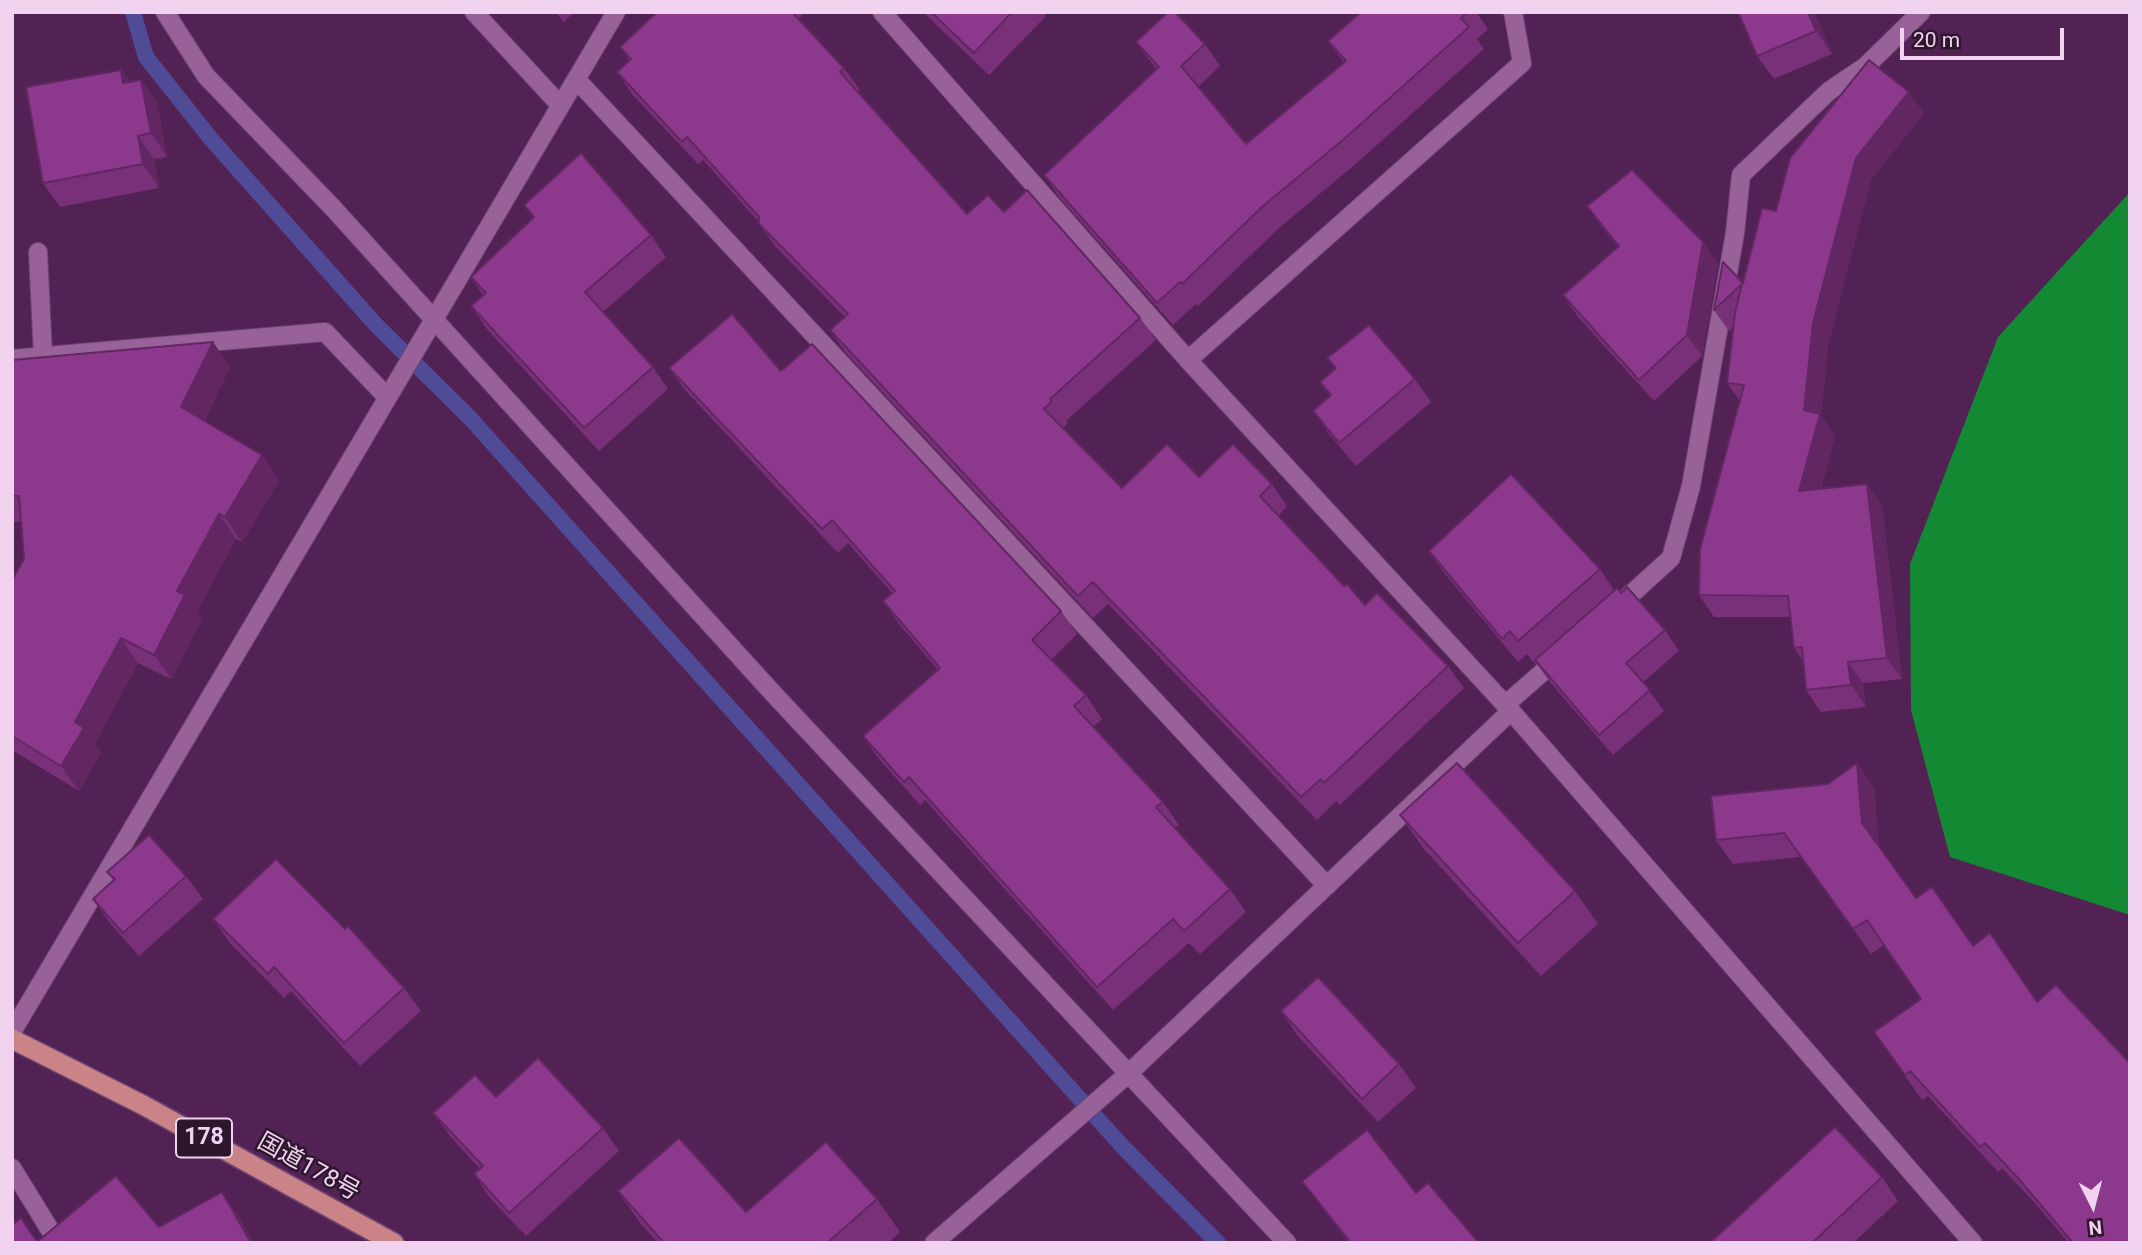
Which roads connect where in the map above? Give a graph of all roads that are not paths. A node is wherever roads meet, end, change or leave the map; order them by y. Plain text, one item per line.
1 (165, 12) edge
2 (474, 12) edge
3 (616, 12) edge
4 (882, 12) edge
5 (1513, 12) edge
6 (1920, 12) edge
7 (576, 79) junction
8 (560, 106) junction
9 (38, 252) dead end
10 (433, 319) junction
11 (43, 356) junction
12 (12, 359) edge
13 (1188, 360) junction
14 (387, 397) junction
15 (1598, 623) edge
16 (1578, 641) edge
17 (1508, 708) junction
18 (1326, 886) junction
19 (12, 1032) edge
20 (12, 1039) edge
21 (1128, 1074) junction
22 (12, 1168) edge
23 (58, 1243) edge
24 (394, 1243) edge
25 (934, 1243) edge
26 (1287, 1243) edge
27 (1973, 1243) edge

1 - 10 street
2 - 8 street
3 - 7 street
4 - 13 street
5 - 13 street
6 - 15 street
7 - 8 street
7 - 18 street
8 - 10 street
9 - 11 street
10 - 14 street
10 - 21 street
11 - 12 street
11 - 14 street
13 - 17 street
14 - 19 street
16 - 17 street
17 - 18 street
17 - 27 street
18 - 21 street
20 - 24 highway, 国道178号 / 178
21 - 25 street
21 - 26 street
22 - 23 street

